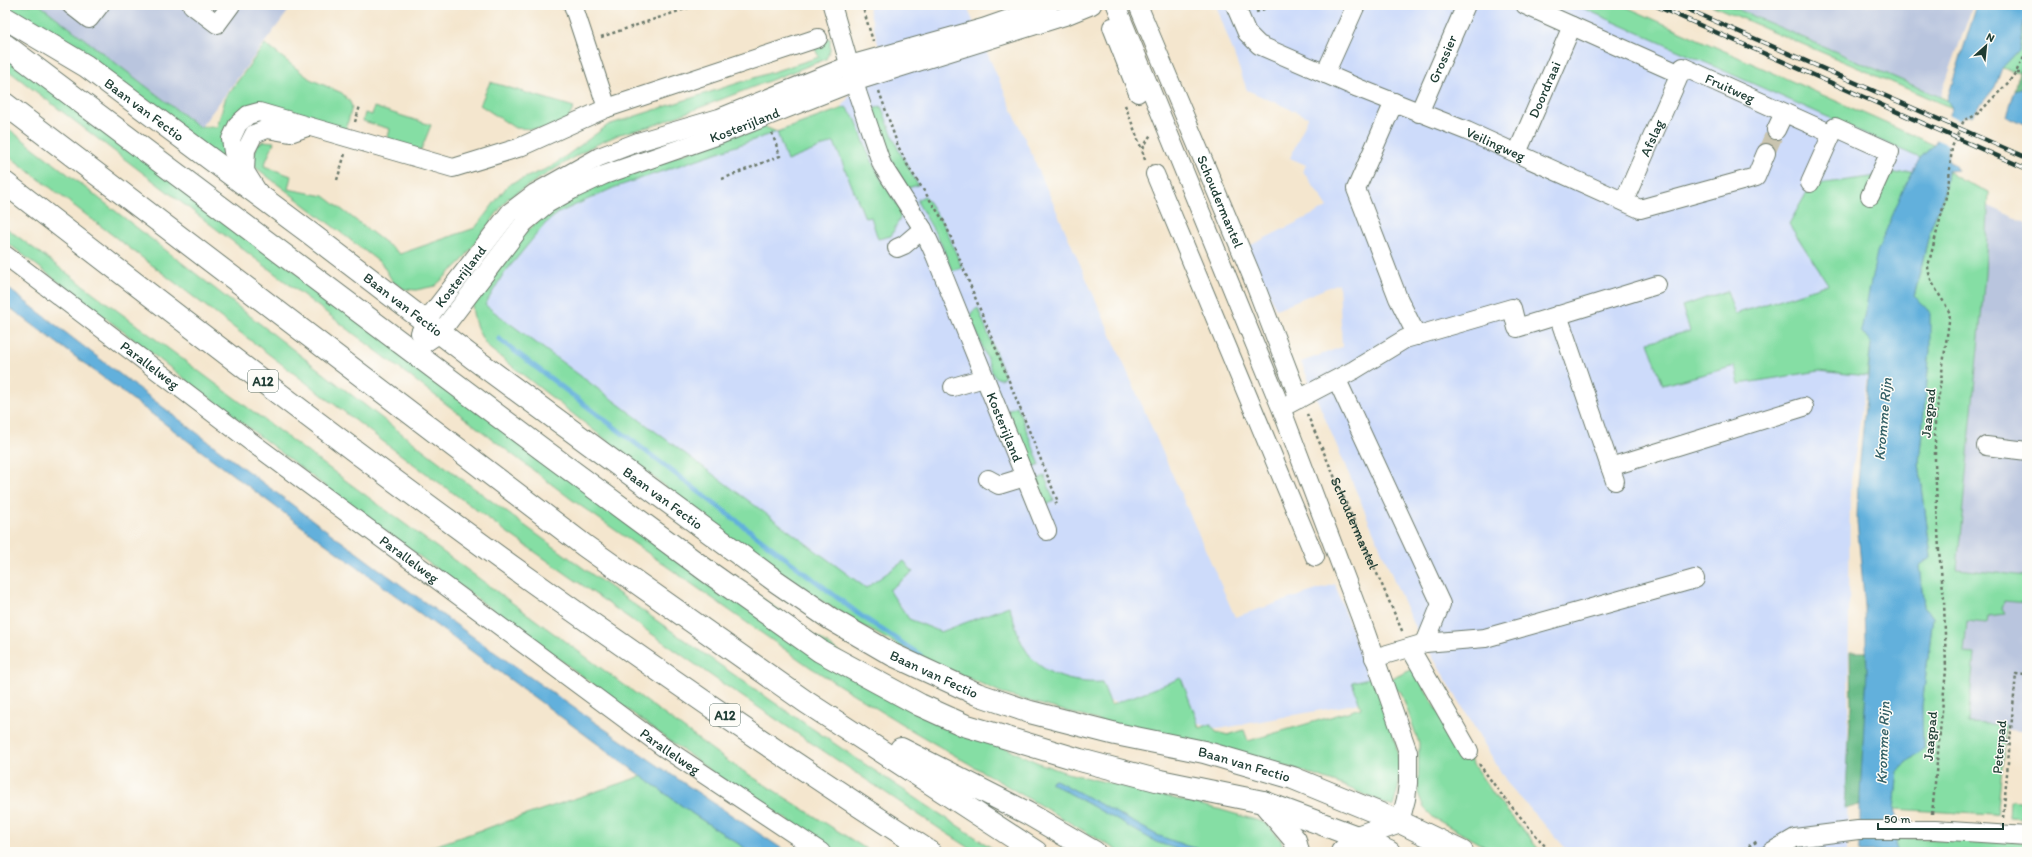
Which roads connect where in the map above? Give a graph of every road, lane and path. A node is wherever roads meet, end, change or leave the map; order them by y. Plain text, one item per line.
1 (71, 5) edge
2 (100, 5) edge
3 (192, 5) edge
4 (231, 5) edge
5 (573, 5) edge
6 (697, 5) edge
7 (832, 5) edge
8 (862, 5) edge
9 (1049, 5) edge
10 (1092, 5) edge
11 (1107, 5) edge
12 (1116, 5) edge
13 (1138, 5) edge
14 (1235, 5) edge
15 (1356, 5) edge
16 (1466, 5) edge
17 (1525, 5) edge
18 (5, 18) edge
19 (1572, 26) junction
20 (818, 38) dead end
21 (586, 42) junction
22 (5, 45) edge
23 (874, 46) dead end
24 (2027, 51) edge
25 (852, 73) junction
26 (2017, 73) junction
27 (2027, 73) edge
28 (1325, 74) junction
29 (1680, 74) junction
30 (1123, 100) dead end
31 (1394, 102) junction
32 (5, 104) edge
33 (360, 106) dead end
34 (607, 108) junction
35 (1419, 113) junction
36 (1784, 113) junction
37 (354, 124) dead end
38 (770, 127) dead end
39 (1153, 130) junction
40 (1776, 130) tunnel mouth
41 (1832, 134) junction
42 (1142, 150) junction
43 (1517, 153) junction
44 (1766, 153) tunnel mouth
45 (1177, 158) junction
46 (1155, 174) joint
47 (722, 179) dead end
48 (5, 183) edge
49 (1810, 183) dead end
50 (260, 196) junction
51 (1870, 196) dead end
52 (1624, 201) junction
53 (923, 229) junction
54 (897, 248) dead end
55 (5, 255) edge
56 (1657, 285) dead end
57 (1558, 315) junction
58 (1248, 326) junction
59 (432, 328) junction
60 (1417, 336) junction
61 (1223, 337) junction
62 (413, 351) junction
63 (984, 378) junction
64 (1337, 380) junction
65 (953, 387) dead end
66 (1299, 399) junction
67 (1804, 407) dead end
68 (1281, 408) junction
69 (1986, 446) dead end
70 (2027, 450) edge
71 (1025, 477) junction
72 (988, 479) dead end
73 (1047, 531) dead end
74 (1315, 557) dead end
75 (1695, 579) dead end
76 (1418, 646) junction
77 (1374, 658) junction
78 (2025, 675) dead end
79 (806, 702) junction
80 (1469, 751) joint
81 (1263, 802) junction
82 (1932, 816) dead end
83 (1400, 822) junction
84 (2002, 822) dead end
85 (2027, 836) edge
86 (1357, 837) junction
87 (821, 852) edge
88 (930, 852) edge
89 (1036, 852) edge
90 (1094, 852) edge
91 (1298, 852) edge
92 (1342, 852) edge
93 (1389, 852) edge
94 (1392, 852) edge
95 (1462, 852) edge
96 (1550, 852) edge
97 (1771, 852) edge

1 - 2 street
3 - 4 street
5 - 21 street
6 - 21 path
7 - 25 street
8 - 23 path
9 - 25 street, Kosterijland
10 - 25 street, Kosterijland
11 - 39 street, Schoudermantel
12 - 45 street, Schoudermantel
13 - 66 street, Schoudermantel
14 - 28 street, Veilingweg
15 - 28 street
16 - 35 street, Grossier
17 - 19 street, Fruitweg
18 - 50 main road, Baan van Fectio
19 - 29 street, Fruitweg
19 - 43 street, Doordraai
20 - 34 street
21 - 34 street
22 - 62 main road
24 - 26 path, Jaagpad
25 - 53 street, Kosterijland
25 - 59 street, Kosterijland
26 - 27 path
26 - 82 path, Jaagpad
28 - 31 street, Veilingweg
29 - 36 street, Fruitweg
29 - 52 street, Afslag
30 - 42 path
31 - 35 street, Veilingweg
31 - 60 street
32 - 79 main road
33 - 37 path
34 - 50 street
35 - 43 street, Veilingweg
36 - 40 street
36 - 41 street, Fruitweg
38 - 47 path
39 - 42 path
39 - 45 street, Schoudermantel
41 - 49 street
41 - 51 street
42 - 46 path
43 - 52 street, Veilingweg
44 - 52 street, Veilingweg
45 - 58 street, Schoudermantel
46 - 61 street
48 - 88 main road, A12
50 - 59 main road, Baan van Fectio
53 - 54 street
53 - 63 street, Kosterijland
55 - 87 street, Parallelweg
56 - 57 street
57 - 60 street
57 - 67 street
58 - 61 street
58 - 68 street, Schoudermantel
59 - 62 street, Kosterijland
59 - 83 main road, Baan van Fectio
60 - 64 street
61 - 74 street
62 - 81 main road
63 - 65 street, Kosterijland
63 - 71 street, Kosterijland
64 - 66 street
64 - 76 street
66 - 68 street
66 - 76 path, Schoudermantel
68 - 77 street, Schoudermantel
69 - 70 street
71 - 72 street, Kosterijland
71 - 73 street, Kosterijland
75 - 76 street
76 - 77 street
76 - 80 street
77 - 83 street, Schoudermantel
78 - 84 path, Peterpad
79 - 89 main road
79 - 90 main road
80 - 96 path
81 - 86 main road
81 - 91 main road
83 - 86 main road
83 - 94 main road, Schoudermantel
83 - 95 main road
85 - 97 street
86 - 92 main road
86 - 93 main road

